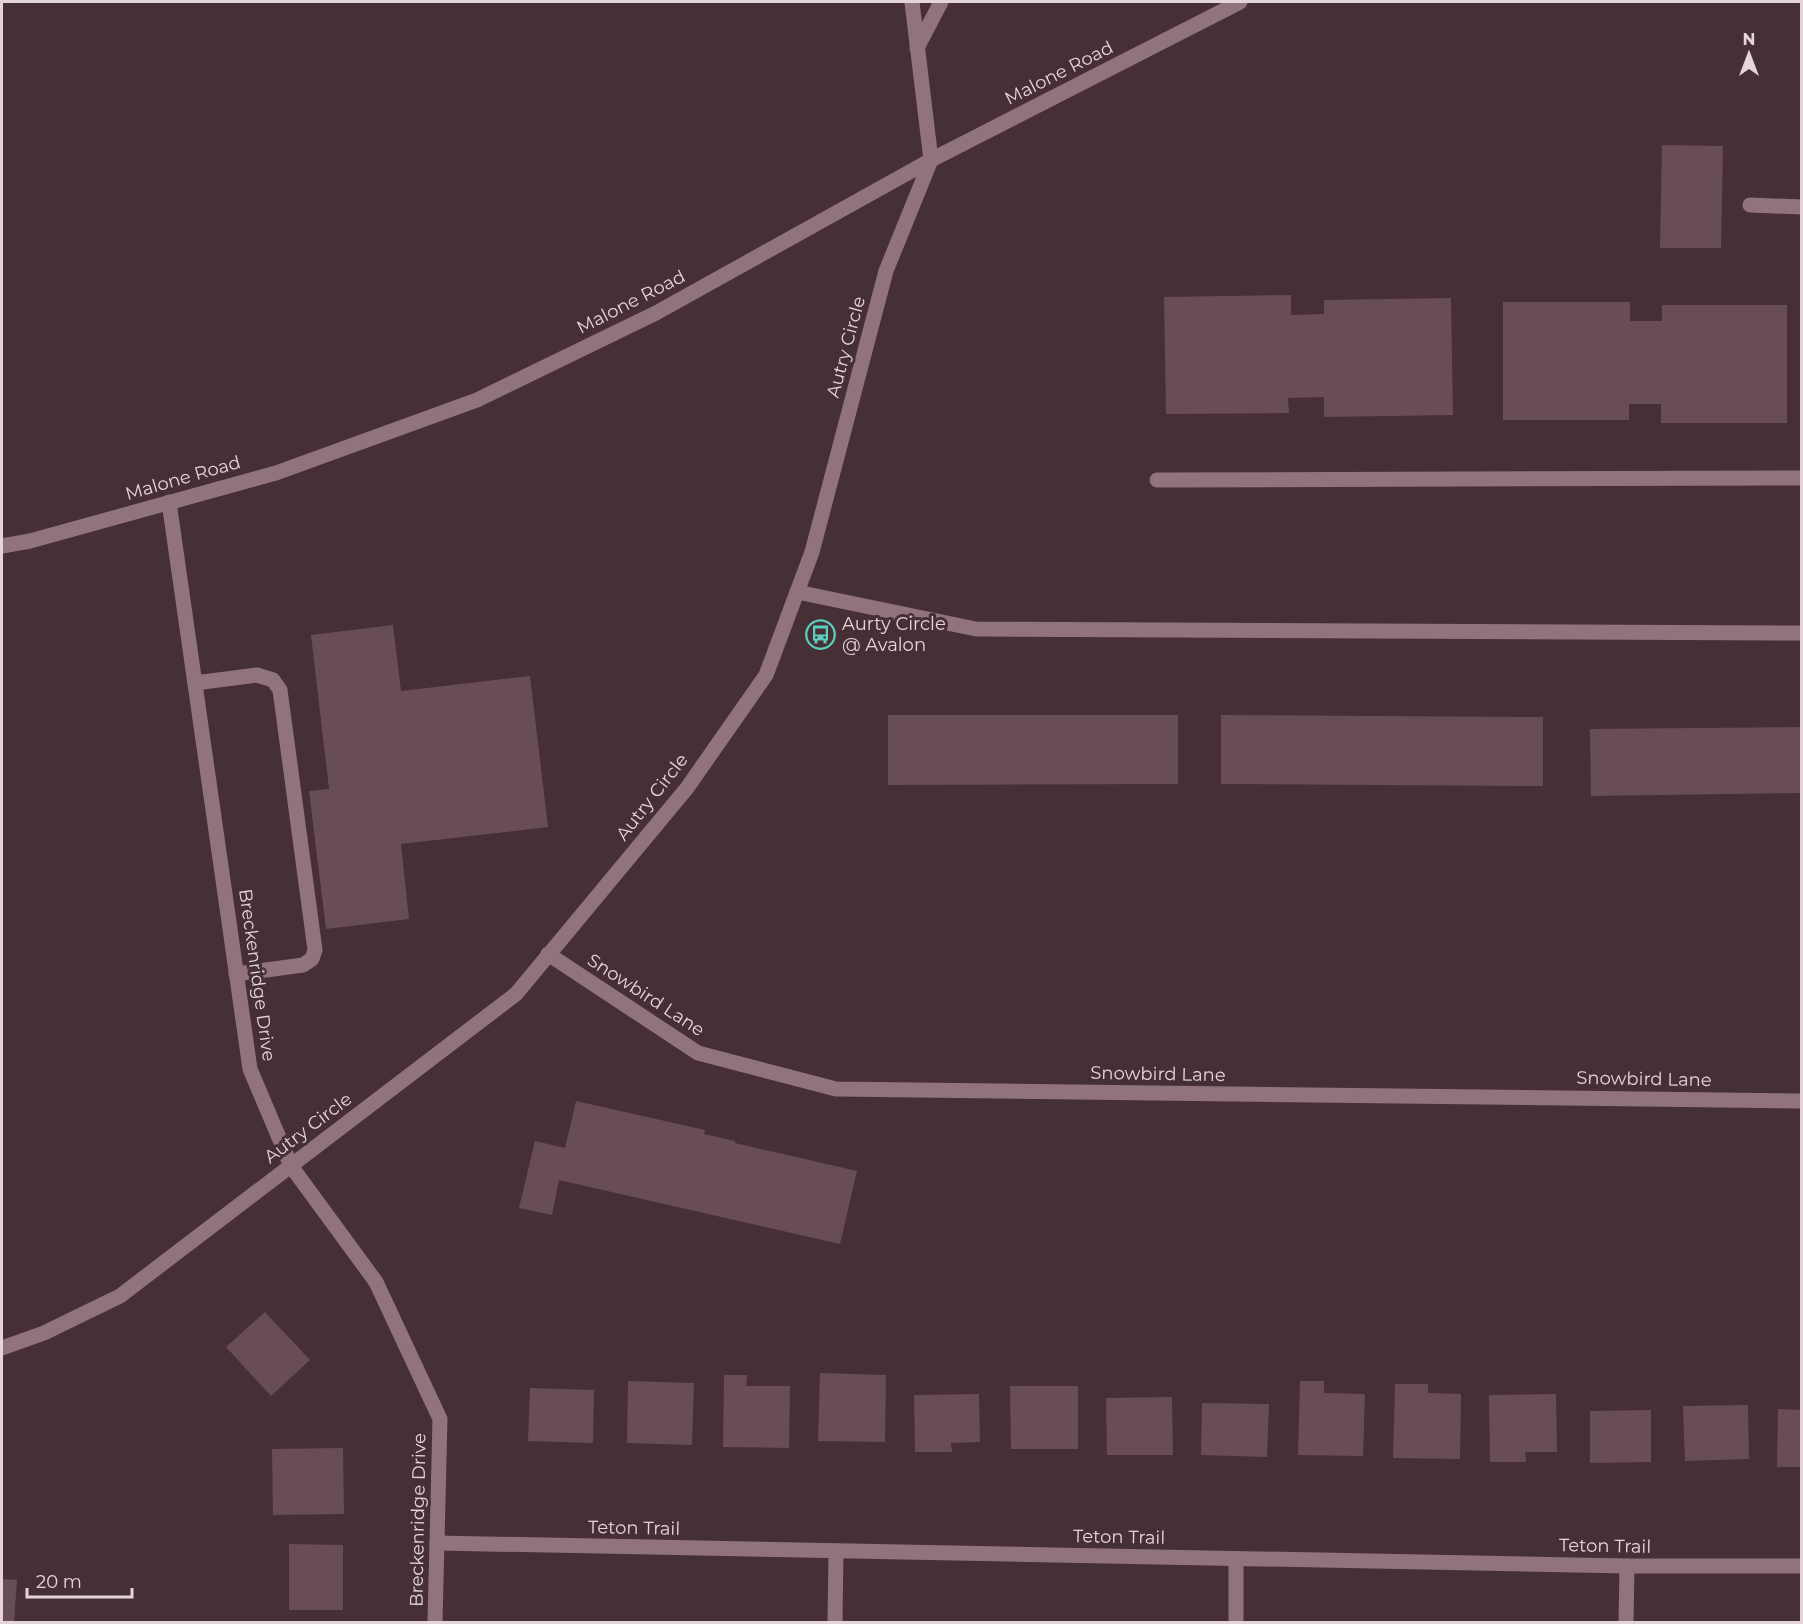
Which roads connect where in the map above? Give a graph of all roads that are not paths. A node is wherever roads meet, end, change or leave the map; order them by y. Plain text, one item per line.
1 (912, 2) edge
2 (941, 2) edge
3 (1240, 2) edge
4 (917, 48) junction
5 (931, 160) junction
6 (1750, 205) dead end
7 (1802, 207) edge
8 (1802, 478) edge
9 (1157, 480) dead end
10 (169, 502) junction
11 (2, 546) edge
12 (797, 592) junction
13 (1802, 633) edge
14 (195, 683) junction
15 (548, 954) junction
16 (236, 974) junction
17 (1802, 1101) edge
18 (291, 1166) junction
19 (2, 1348) edge
20 (437, 1543) junction
21 (836, 1551) junction
22 (1236, 1559) junction
23 (1627, 1566) junction
24 (1802, 1566) edge
25 (435, 1623) edge
26 (835, 1623) edge
27 (1236, 1623) edge
28 (1626, 1623) edge

1 - 4 street, Autry Circle
2 - 4 street
3 - 5 street, Malone Road
4 - 5 street, Autry Circle
5 - 10 street, Malone Road
5 - 12 street, Autry Circle
6 - 7 street
8 - 9 street
10 - 11 street, Malone Road
10 - 14 street, Breckenridge Drive
12 - 13 street
12 - 15 street, Autry Circle
14 - 16 street, Breckenridge Drive
14 - 16 street
15 - 17 street, Snowbird Lane
15 - 18 street, Autry Circle
16 - 18 street, Breckenridge Drive
18 - 19 street, Autry Circle
18 - 20 street, Breckenridge Drive
20 - 21 street, Teton Trail
20 - 25 street, Breckenridge Drive
21 - 22 street, Teton Trail
21 - 26 street
22 - 23 street, Teton Trail
22 - 27 street
23 - 24 street, Teton Trail
23 - 28 street

